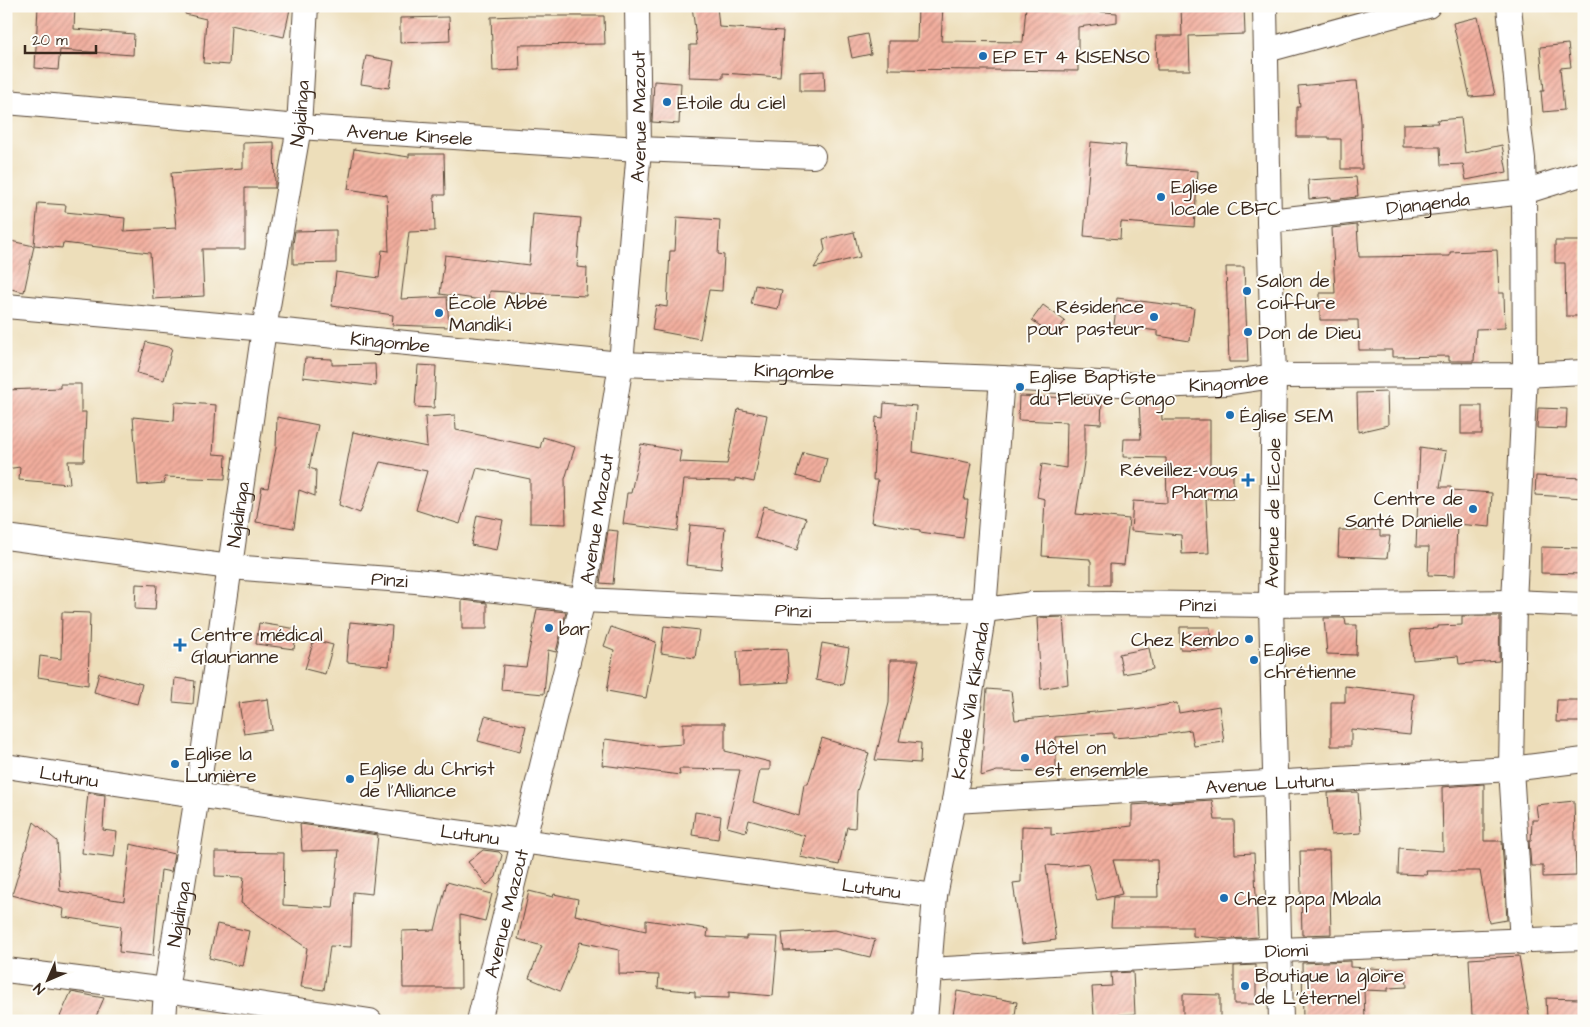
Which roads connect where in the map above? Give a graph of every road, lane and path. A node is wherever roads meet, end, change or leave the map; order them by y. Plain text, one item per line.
1 (306, 6) edge
2 (637, 6) edge
3 (1265, 6) edge
4 (1428, 6) edge
5 (1509, 6) edge
6 (1267, 50) junction
7 (6, 102) edge
8 (299, 127) junction
9 (639, 149) junction
10 (813, 156) dead end
11 (1584, 173) edge
12 (1524, 192) junction
13 (1269, 221) junction
14 (6, 306) edge
15 (264, 329) junction
16 (621, 364) junction
17 (1584, 372) edge
18 (1525, 375) junction
19 (1274, 376) junction
20 (1002, 378) junction
21 (6, 537) edge
22 (230, 566) junction
23 (583, 600) junction
24 (1514, 602) junction
25 (1271, 605) junction
26 (1584, 605) edge
27 (984, 610) junction
28 (1584, 760) edge
29 (6, 766) edge
30 (1511, 769) junction
31 (1274, 782) junction
32 (197, 796) junction
33 (954, 802) junction
34 (522, 842) junction
35 (934, 896) junction
36 (1584, 938) edge
37 (1522, 942) junction
38 (1280, 950) junction
39 (6, 970) edge
40 (928, 970) junction
41 (166, 990) junction
42 (164, 1021) edge
43 (370, 1021) edge
44 (479, 1021) edge
45 (925, 1021) edge
46 (1281, 1021) edge

1 - 8 street, Ngidinga
2 - 9 street, Avenue Mazout
3 - 6 street, Avenue de l'Ecole
4 - 6 street
5 - 12 street
6 - 13 street, Avenue de l'Ecole
7 - 8 street, Avenue Kinsele
8 - 9 street, Avenue Kinsele
8 - 15 street, Ngidinga
9 - 10 street, Avenue Kinsele
9 - 16 street, Avenue Mazout
11 - 12 street, Djangenda
12 - 13 street, Djangenda
12 - 18 street
13 - 19 street, Avenue de l'Ecole
14 - 15 street, Kingombe
15 - 16 street, Kingombe
15 - 22 street, Ngidinga
16 - 20 street, Kingombe
16 - 23 street, Avenue Mazout
17 - 18 street, Kingombe
18 - 19 street, Kingombe
18 - 24 street
19 - 20 street, Kingombe
19 - 25 street, Avenue de l'Ecole
20 - 27 street, Konde Vila Kikanda
21 - 22 street, Pinzi
22 - 23 street, Pinzi
22 - 32 street, Ngidinga
23 - 27 street, Pinzi
23 - 34 street, Avenue Mazout
24 - 25 street, Pinzi
24 - 26 street, Pinzi
24 - 30 street
25 - 27 street, Pinzi
25 - 31 street, Avenue de l'Ecole
27 - 33 street, Konde Vila Kikanda
28 - 30 street, Avenue Lutunu
29 - 32 street, Lutunu
30 - 31 street, Avenue Lutunu
30 - 37 street
31 - 33 street, Avenue Lutunu
31 - 38 street, Avenue de l'Ecole
32 - 34 street, Lutunu
32 - 41 street, Ngidinga
33 - 35 street, Konde Vila Kikanda
34 - 35 street, Lutunu
34 - 44 street, Avenue Mazout
35 - 40 street, Konde Vila Kikanda
36 - 37 street, Diomi
37 - 38 street, Diomi
38 - 40 street, Diomi
38 - 46 street, Avenue de l'Ecole
39 - 41 street
40 - 45 street, Konde Vila Kikanda
41 - 42 street, Ngidinga
41 - 43 street

